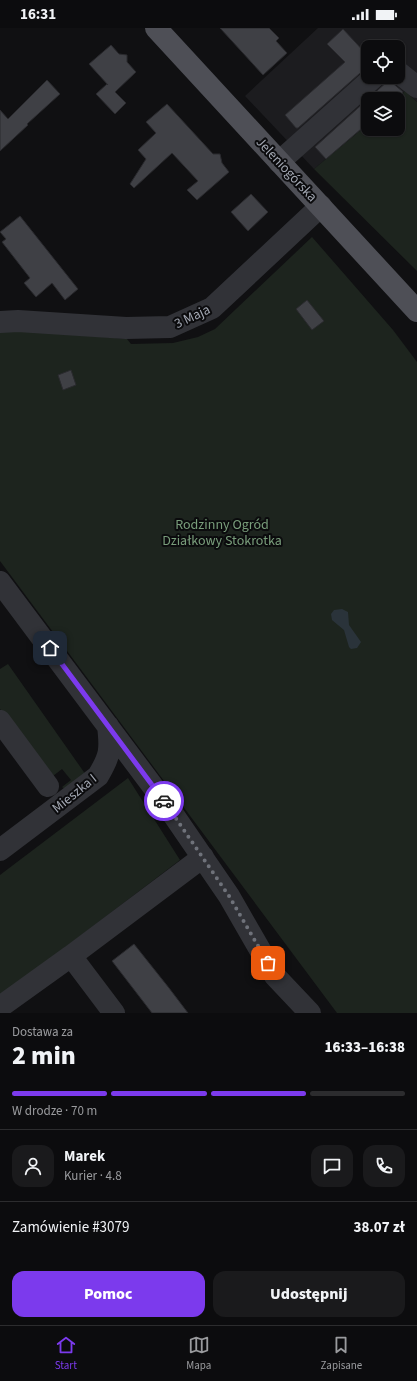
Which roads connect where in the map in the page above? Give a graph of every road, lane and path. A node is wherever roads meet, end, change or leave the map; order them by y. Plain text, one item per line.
1 (156, 28) edge
2 (405, 78) edge
3 (366, 84) edge
4 (417, 87) edge
5 (279, 162) junction
6 (321, 206) junction
7 (417, 311) edge
8 (0, 322) edge
9 (0, 582) edge
10 (0, 721) edge
11 (108, 726) junction
12 (48, 786) dead end
13 (0, 850) edge
14 (203, 857) junction
15 (71, 956) junction
16 (0, 1007) edge
17 (114, 1013) edge
18 (310, 1013) edge

1 - 5 main road, Jeleniogórska
2 - 4 street
3 - 5 street
5 - 6 main road, Jeleniogórska
6 - 7 main road, Jeleniogórska
6 - 8 street, 3 Maja
9 - 11 street
10 - 12 street
11 - 13 street, Mieszka I
11 - 14 street
14 - 15 street
14 - 18 street
15 - 16 street
15 - 17 street

